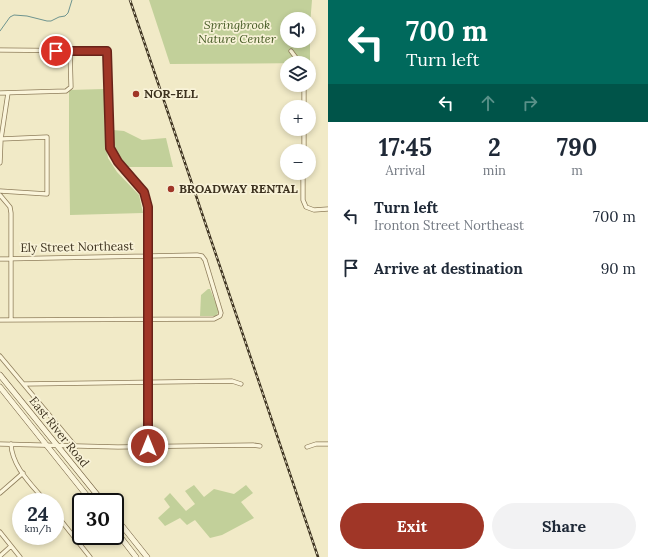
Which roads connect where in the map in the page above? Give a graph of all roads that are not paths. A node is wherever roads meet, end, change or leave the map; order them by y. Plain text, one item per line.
1 (0, 50) edge
2 (70, 51) junction
3 (291, 51) dead end
4 (295, 56) edge
5 (0, 93) edge
6 (8, 93) junction
7 (1, 139) junction
8 (0, 163) edge
9 (303, 180) edge
10 (0, 191) edge
11 (0, 195) edge
12 (328, 209) edge
13 (147, 255) junction
14 (0, 258) edge
15 (12, 258) junction
16 (147, 319) junction
17 (0, 320) edge
18 (12, 320) junction
19 (0, 356) edge
20 (0, 375) edge
21 (148, 382) junction
22 (24, 384) junction
23 (241, 384) dead end
24 (0, 387) edge
25 (0, 444) edge
26 (12, 444) junction
27 (47, 444) junction
28 (328, 444) edge
29 (58, 446) junction
30 (148, 446) junction
31 (260, 446) dead end
32 (76, 447) junction
33 (307, 447) dead end
34 (23, 473) junction
35 (0, 493) edge
36 (39, 493) edge
37 (85, 493) edge
38 (96, 493) edge
39 (64, 525) edge
40 (124, 528) edge
41 (0, 532) edge
42 (124, 542) edge
43 (11, 546) junction
44 (0, 556) edge
45 (134, 556) edge
46 (20, 557) edge
47 (90, 557) edge
48 (147, 557) edge

1 - 2 street
2 - 6 street
2 - 13 street
3 - 4 street
5 - 6 street
6 - 7 street
7 - 8 street
7 - 10 street
9 - 12 street
11 - 15 street
13 - 15 street, Ely Street Northeast
13 - 16 street
13 - 16 street, Ely Street Northeast
14 - 15 street, Ely Street Northeast
15 - 18 street
16 - 18 street
16 - 21 street
17 - 18 street
19 - 22 street
20 - 29 main road, East River Road
21 - 22 street
21 - 23 street
21 - 30 street
22 - 32 street
24 - 27 main road, East River Road
25 - 26 street
26 - 27 street
26 - 34 street
27 - 29 street
27 - 37 main road, East River Road
28 - 33 street
29 - 32 street
29 - 38 main road, East River Road
30 - 31 street
30 - 32 street
34 - 35 street
34 - 36 street
39 - 47 street
40 - 48 main road
41 - 43 street
42 - 45 main road
43 - 44 street
43 - 46 street

